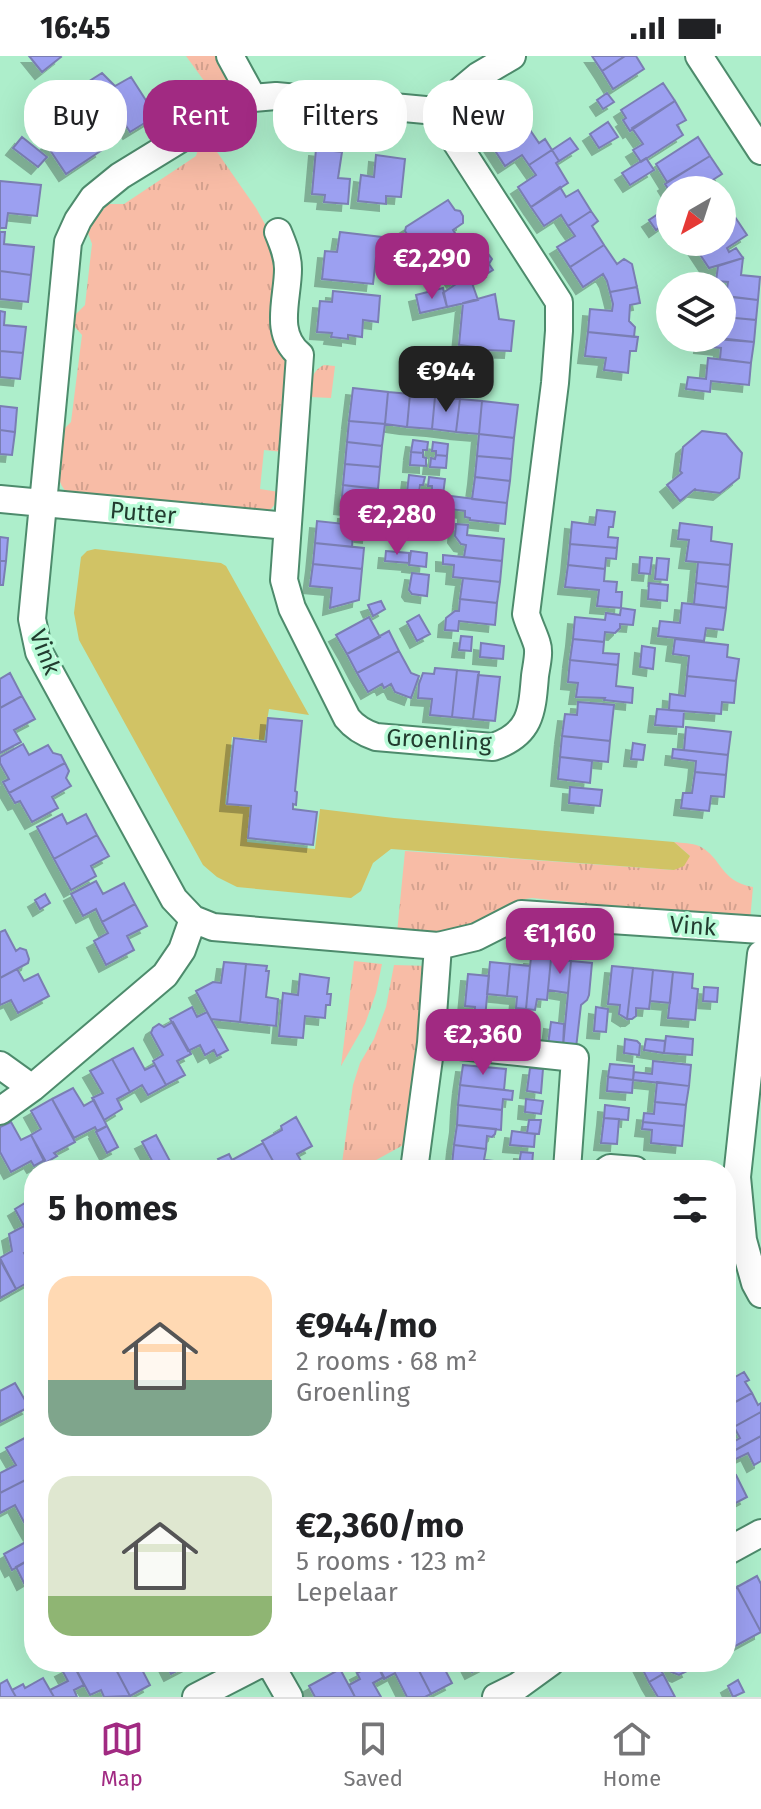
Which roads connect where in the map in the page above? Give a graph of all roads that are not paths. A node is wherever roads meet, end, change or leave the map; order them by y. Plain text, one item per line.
1 (230, 56) edge
2 (512, 56) edge
3 (699, 56) edge
4 (243, 80) edge
5 (473, 80) edge
6 (257, 98) edge
7 (423, 110) edge
8 (756, 133) edge
9 (159, 152) edge
10 (462, 152) edge
11 (278, 232) dead end
12 (0, 499) edge
13 (43, 503) junction
14 (287, 526) junction
15 (193, 919) junction
16 (761, 930) edge
17 (438, 946) junction
18 (761, 954) edge
19 (431, 1043) junction
20 (0, 1065) edge
21 (32, 1088) junction
22 (0, 1111) edge
23 (415, 1160) edge
24 (568, 1160) edge
25 (734, 1160) edge
26 (736, 1199) edge
27 (761, 1294) edge
28 (761, 1533) edge
29 (736, 1547) edge
30 (246, 1672) edge
31 (273, 1672) edge
32 (539, 1672) edge
33 (513, 1693) edge
34 (196, 1697) edge
35 (289, 1697) edge

1 - 4 street
2 - 5 street
3 - 8 street
6 - 7 street, Vink
9 - 13 street, Vink
10 - 14 street, Groenling
11 - 14 street, Groenling
12 - 13 street, Putter
13 - 14 street, Putter
13 - 15 street, Vink
15 - 17 street, Vink
15 - 21 street
16 - 17 street, Vink
17 - 19 street
18 - 25 street
19 - 23 street
19 - 24 street
20 - 21 street
21 - 22 street
26 - 27 street
28 - 29 street
30 - 34 street
31 - 35 street
32 - 33 street

